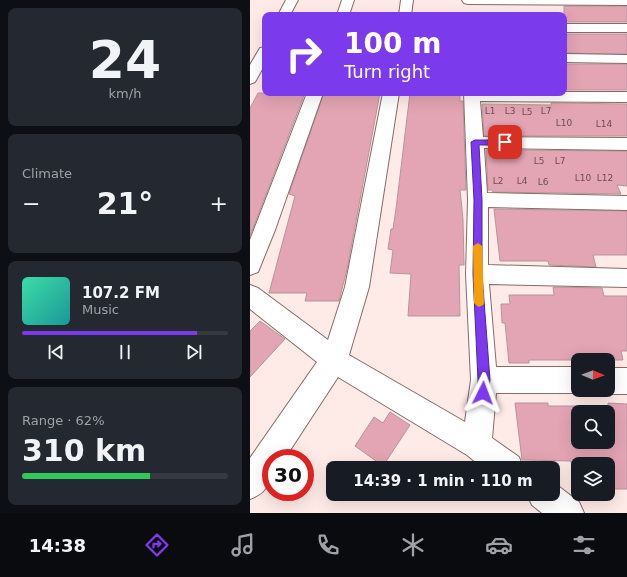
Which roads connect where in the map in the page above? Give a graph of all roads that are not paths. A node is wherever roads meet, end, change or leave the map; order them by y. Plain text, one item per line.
1 (292, 0) edge
2 (348, 0) edge
3 (407, 0) edge
4 (468, 0) edge
5 (627, 1) edge
6 (286, 12) edge
7 (344, 12) edge
8 (405, 12) edge
9 (469, 12) edge
10 (567, 28) edge
11 (627, 28) edge
12 (262, 57) edge
13 (567, 58) edge
14 (627, 59) edge
15 (250, 79) edge
16 (314, 96) edge
17 (390, 96) edge
18 (472, 96) edge
19 (567, 96) edge
20 (627, 97) edge
21 (475, 142) junction
22 (627, 144) edge
23 (478, 200) junction
24 (627, 203) edge
25 (250, 266) edge
26 (478, 274) junction
27 (627, 278) edge
28 (250, 295) edge
29 (334, 360) junction
30 (484, 380) junction
31 (571, 380) edge
32 (615, 381) edge
33 (627, 381) edge
34 (477, 444) junction
35 (499, 461) edge
36 (250, 484) edge
37 (552, 501) edge
38 (568, 513) edge

1 - 6 street
2 - 7 street
3 - 8 street
4 - 5 street
4 - 9 street
10 - 11 street
12 - 15 street
13 - 14 street
16 - 25 street
17 - 29 street
18 - 21 street
19 - 20 street
21 - 22 street
21 - 23 street
23 - 24 street
23 - 26 street
26 - 27 street
26 - 30 street
28 - 29 street
29 - 34 street
29 - 36 street
30 - 31 street
30 - 34 street
32 - 33 street
34 - 35 street
37 - 38 street

